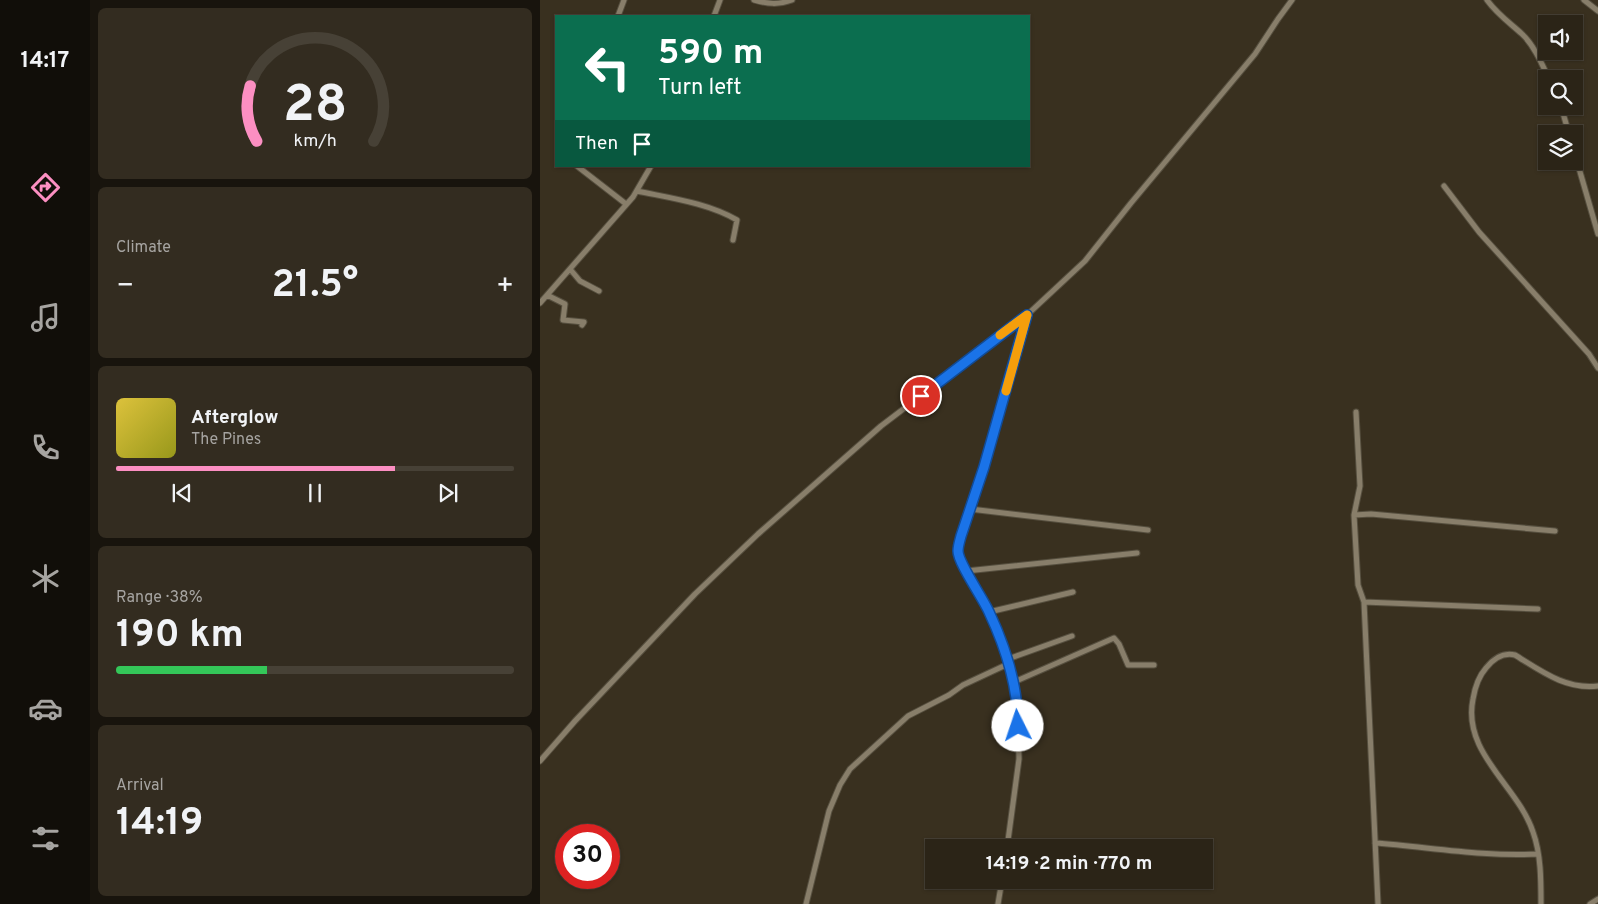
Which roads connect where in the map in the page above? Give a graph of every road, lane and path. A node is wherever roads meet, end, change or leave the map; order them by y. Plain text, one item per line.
1 (624, 0) edge
2 (720, 0) edge
3 (754, 0) edge
4 (792, 0) edge
5 (1292, 0) edge
6 (1488, 0) edge
7 (1584, 0) edge
8 (1598, 11) edge
9 (618, 15) edge
10 (714, 15) edge
11 (1544, 70) edge
12 (578, 167) edge
13 (650, 167) edge
14 (1579, 170) edge
15 (1444, 186) dead end
16 (637, 191) junction
17 (626, 204) junction
18 (1598, 234) edge
19 (733, 240) dead end
20 (570, 269) junction
21 (599, 291) dead end
22 (547, 295) junction
23 (540, 302) edge
24 (1027, 315) junction
25 (582, 325) dead end
26 (1598, 368) edge
27 (1356, 412) dead end
28 (970, 509) junction
29 (1354, 515) junction
30 (1148, 530) dead end
31 (1555, 531) dead end
32 (1137, 553) dead end
33 (1095, 560) dead end
34 (967, 572) junction
35 (1074, 592) dead end
36 (1364, 602) junction
37 (1538, 609) dead end
38 (989, 612) junction
39 (1072, 636) dead end
40 (1008, 661) junction
41 (1154, 666) dead end
42 (1014, 682) junction
43 (1598, 686) edge
44 (540, 761) edge
45 (1008, 839) edge
46 (1375, 843) junction
47 (1538, 854) junction
48 (1000, 889) edge
49 (1598, 899) edge
50 (806, 904) edge
51 (998, 904) edge
52 (1378, 904) edge
53 (1541, 904) edge
54 (1590, 904) edge

1 - 9 street
2 - 10 street
3 - 4 street
5 - 24 street
6 - 11 street
7 - 8 street
12 - 17 street
13 - 16 street
14 - 18 street
15 - 26 street
16 - 17 street
16 - 19 street
17 - 20 street
20 - 21 street
20 - 22 street
22 - 23 street
22 - 25 street
24 - 28 street
24 - 44 street
27 - 29 street
28 - 30 street
28 - 34 street
29 - 31 street
29 - 36 street
32 - 34 street
33 - 34 street
34 - 38 street
35 - 38 street
36 - 37 street
36 - 46 street
38 - 40 street
39 - 40 street
40 - 42 street
40 - 50 street
41 - 42 street
42 - 45 street
43 - 47 street
46 - 47 street
46 - 52 street
47 - 53 street
48 - 51 street
49 - 54 street

